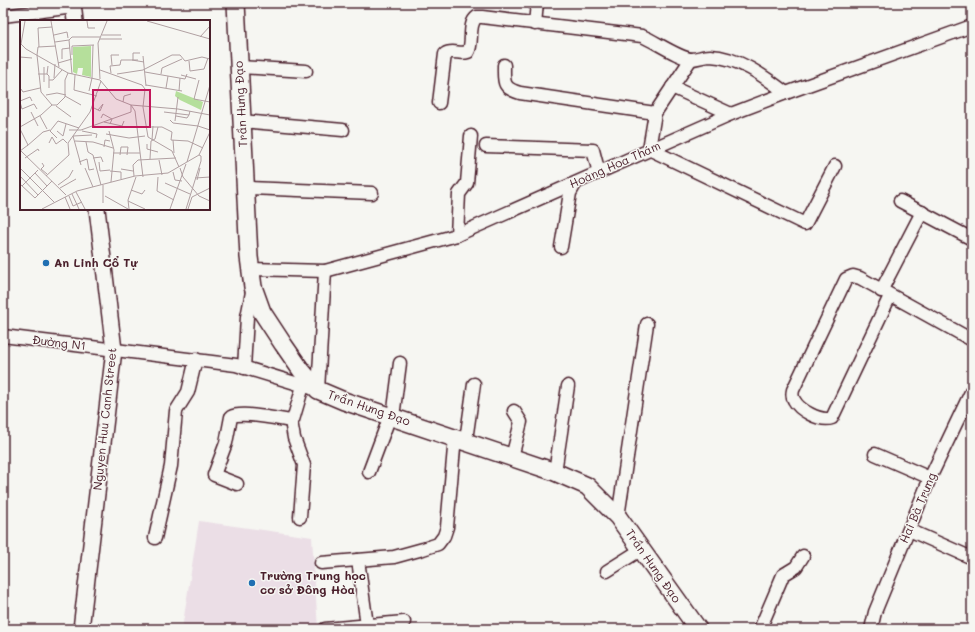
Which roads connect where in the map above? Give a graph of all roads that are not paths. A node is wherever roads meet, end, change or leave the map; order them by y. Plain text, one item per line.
1 (236, 3) edge
2 (537, 3) edge
3 (74, 10) edge
4 (3, 16) edge
5 (535, 24) junction
6 (972, 26) edge
7 (691, 59) junction
8 (504, 65) dead end
9 (239, 67) junction
10 (306, 71) dead end
11 (672, 87) junction
12 (786, 92) junction
13 (440, 103) dead end
14 (655, 113) junction
15 (731, 114) junction
16 (242, 121) junction
17 (344, 130) dead end
18 (470, 136) dead end
19 (486, 146) dead end
20 (649, 149) junction
21 (836, 166) dead end
22 (599, 173) junction
23 (575, 184) junction
24 (246, 188) junction
25 (372, 193) dead end
26 (900, 201) dead end
27 (97, 210) edge
28 (922, 212) junction
29 (457, 235) junction
30 (972, 239) edge
31 (561, 246) dead end
32 (250, 269) junction
33 (325, 271) junction
34 (253, 287) junction
35 (885, 293) junction
36 (646, 324) dead end
37 (3, 336) edge
38 (972, 340) edge
39 (114, 350) junction
40 (196, 359) junction
41 (400, 363) dead end
42 (244, 368) junction
43 (474, 384) dead end
44 (568, 386) dead end
45 (311, 388) junction
46 (972, 390) edge
47 (514, 411) dead end
48 (391, 416) junction
49 (291, 421) junction
50 (460, 439) junction
51 (875, 454) dead end
52 (512, 457) junction
53 (369, 472) dead end
54 (556, 472) junction
55 (930, 478) junction
56 (237, 484) dead end
57 (618, 516) junction
58 (300, 517) dead end
59 (909, 530) junction
60 (154, 538) dead end
61 (642, 549) junction
62 (803, 556) dead end
63 (972, 558) edge
64 (358, 560) junction
65 (321, 563) dead end
66 (607, 571) dead end
67 (404, 622) dead end
68 (367, 626) junction
69 (81, 629) edge
70 (325, 629) edge
71 (698, 629) edge
72 (760, 629) edge
73 (871, 629) edge

1 - 9 main road, Trần Hưng Đạo
2 - 5 street
3 - 4 street
5 - 7 street
5 - 13 street
6 - 12 street, Hoàng Hoa Thám
7 - 11 street
7 - 12 street
8 - 14 street
9 - 10 street
9 - 16 main road, Trần Hưng Đạo
11 - 14 street
11 - 15 street
12 - 15 street, Hoàng Hoa Thám
14 - 20 street
15 - 20 street, Hoàng Hoa Thám
16 - 17 street
16 - 24 main road, Trần Hưng Đạo
18 - 29 street
19 - 22 street
20 - 21 street
20 - 22 street, Hoàng Hoa Thám
22 - 23 street, Hoàng Hoa Thám
23 - 29 street, Hoàng Hoa Thám
23 - 31 street
24 - 25 street
24 - 32 main road, Trần Hưng Đạo
26 - 28 street
27 - 39 street, Nguyen Huu Canh Street
28 - 30 street
28 - 35 street
29 - 33 street, Hoàng Hoa Thám
32 - 33 street, Hoàng Hoa Thám
32 - 34 main road, Trần Hưng Đạo
33 - 45 street
34 - 42 street
34 - 45 main road, Trần Hưng Đạo
35 - 35 street
35 - 38 street
36 - 57 street
37 - 39 street, Đường N1
39 - 40 street, Đường N1
39 - 69 street, Nguyen Huu Canh Street
40 - 42 street, Đường N1
40 - 60 street
41 - 48 street
42 - 45 street, Đường N1
43 - 50 street
44 - 54 street
45 - 48 main road, Trần Hưng Đạo
45 - 49 street
46 - 55 street, Hai Bà Trưng
47 - 52 street
48 - 50 main road, Trần Hưng Đạo
48 - 53 street
49 - 56 street
49 - 58 street
50 - 52 main road, Trần Hưng Đạo
50 - 64 street
51 - 55 street
52 - 54 main road, Trần Hưng Đạo
54 - 57 main road, Trần Hưng Đạo
55 - 59 street, Hai Bà Trưng
57 - 61 main road, Trần Hưng Đạo
59 - 63 street
59 - 73 street, Hai Bà Trưng
61 - 66 street
61 - 71 main road, Trần Hưng Đạo
62 - 72 street
64 - 65 street
64 - 68 street
67 - 68 street
68 - 70 street

